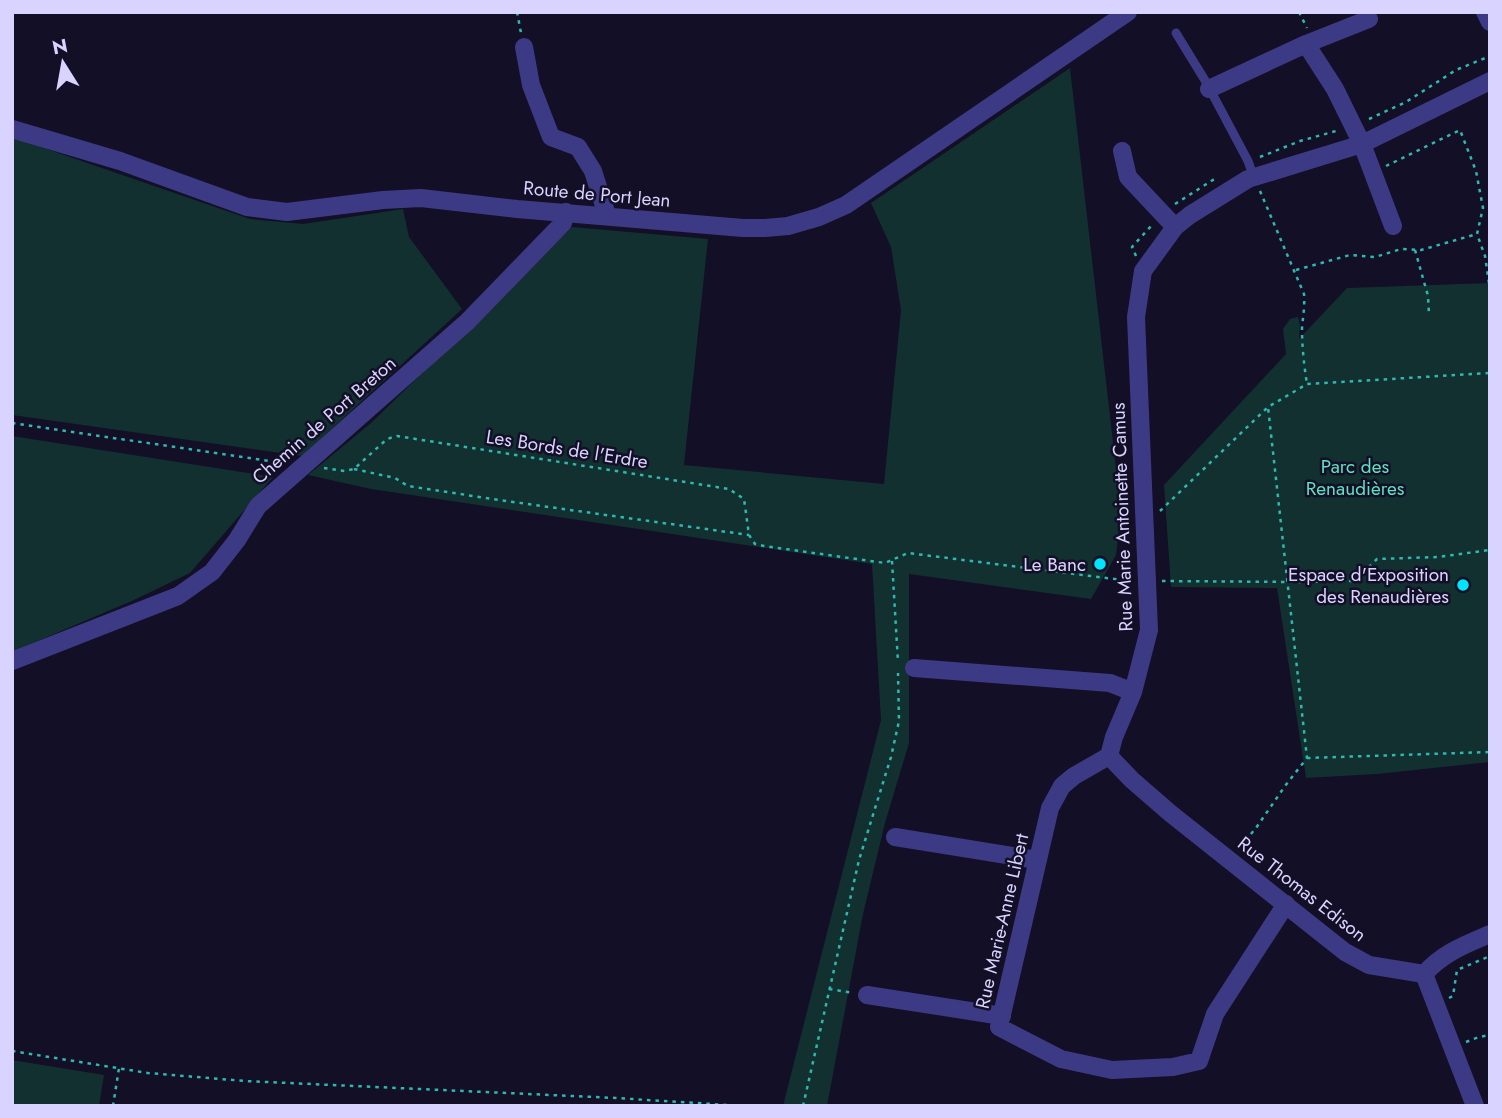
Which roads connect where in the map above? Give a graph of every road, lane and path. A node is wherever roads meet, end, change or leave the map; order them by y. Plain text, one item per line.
1 (517, 12) edge
2 (1128, 12) edge
3 (1485, 12) edge
4 (1369, 19) dead end
5 (1490, 22) edge
6 (1177, 33) dead end
7 (1306, 44) junction
8 (524, 47) joint
9 (1490, 81) edge
10 (1209, 89) junction
11 (12, 129) edge
12 (1362, 144) junction
13 (1122, 151) dead end
14 (1373, 172) junction
15 (1254, 178) junction
16 (566, 212) junction
17 (607, 215) junction
18 (1392, 226) dead end
19 (1175, 227) junction
20 (1476, 234) junction
21 (1415, 250) junction
22 (1295, 270) junction
23 (1490, 290) edge
24 (1429, 314) dead end
25 (1490, 373) edge
26 (1307, 384) junction
27 (1268, 407) junction
28 (12, 423) edge
29 (304, 466) junction
30 (354, 470) junction
31 (1144, 526) junction
32 (749, 535) junction
33 (1490, 550) edge
34 (892, 561) junction
35 (1148, 581) junction
36 (1288, 582) junction
37 (12, 661) edge
38 (914, 668) dead end
39 (1133, 692) junction
40 (1490, 752) edge
41 (1110, 756) junction
42 (1307, 758) junction
43 (895, 837) dead end
44 (1037, 860) junction
45 (1230, 860) junction
46 (1286, 904) junction
47 (1490, 934) edge
48 (1490, 956) edge
49 (1424, 974) junction
50 (829, 989) junction
51 (867, 995) joint
52 (1436, 1003) junction
53 (1002, 1016) junction
54 (1490, 1035) edge
55 (1453, 1048) junction
56 (12, 1051) edge
57 (119, 1068) junction
58 (113, 1106) edge
59 (744, 1106) edge
60 (803, 1106) edge
61 (1475, 1106) edge

1 - 8 path
2 - 17 street, Route de Port Jean
3 - 5 street
4 - 7 street
6 - 10 lane
7 - 10 street
7 - 12 street
8 - 17 street
9 - 12 street
10 - 15 lane
11 - 16 street, Route de Port Jean
12 - 14 street
12 - 15 street
13 - 19 street
14 - 18 street
14 - 20 path
15 - 19 street
15 - 22 path
16 - 17 street, Route de Port Jean
16 - 29 street, Chemin de Port Breton
19 - 31 street, Rue Marie Antoinette Camus
20 - 21 path
20 - 23 path
21 - 22 path
21 - 24 path
22 - 26 path
25 - 26 path
26 - 27 path
27 - 31 path
27 - 36 path
28 - 29 path
29 - 30 path
29 - 37 street, Chemin de Port Breton
30 - 32 path
30 - 32 path, Les Bords de l'Erdre
31 - 35 street, Rue Marie Antoinette Camus
32 - 34 path
33 - 36 path
34 - 35 path
34 - 50 path
35 - 36 path
35 - 39 street, Rue Marie Antoinette Camus
36 - 42 path
38 - 39 street
39 - 41 street, Rue Marie Antoinette Camus
40 - 42 path
41 - 44 street, Rue Marie-Anne Libert
41 - 45 street, Rue Thomas Edison
42 - 45 path
43 - 44 street
44 - 53 street, Rue Marie-Anne Libert
45 - 46 street, Rue Thomas Edison
46 - 49 street, Rue Thomas Edison
46 - 53 street, Rue Marie-Anne Libert
47 - 49 street
48 - 52 path
49 - 52 street
50 - 51 path
50 - 60 path
51 - 53 street
52 - 55 street
54 - 55 path
55 - 61 street
56 - 57 path
57 - 58 path
57 - 59 path

